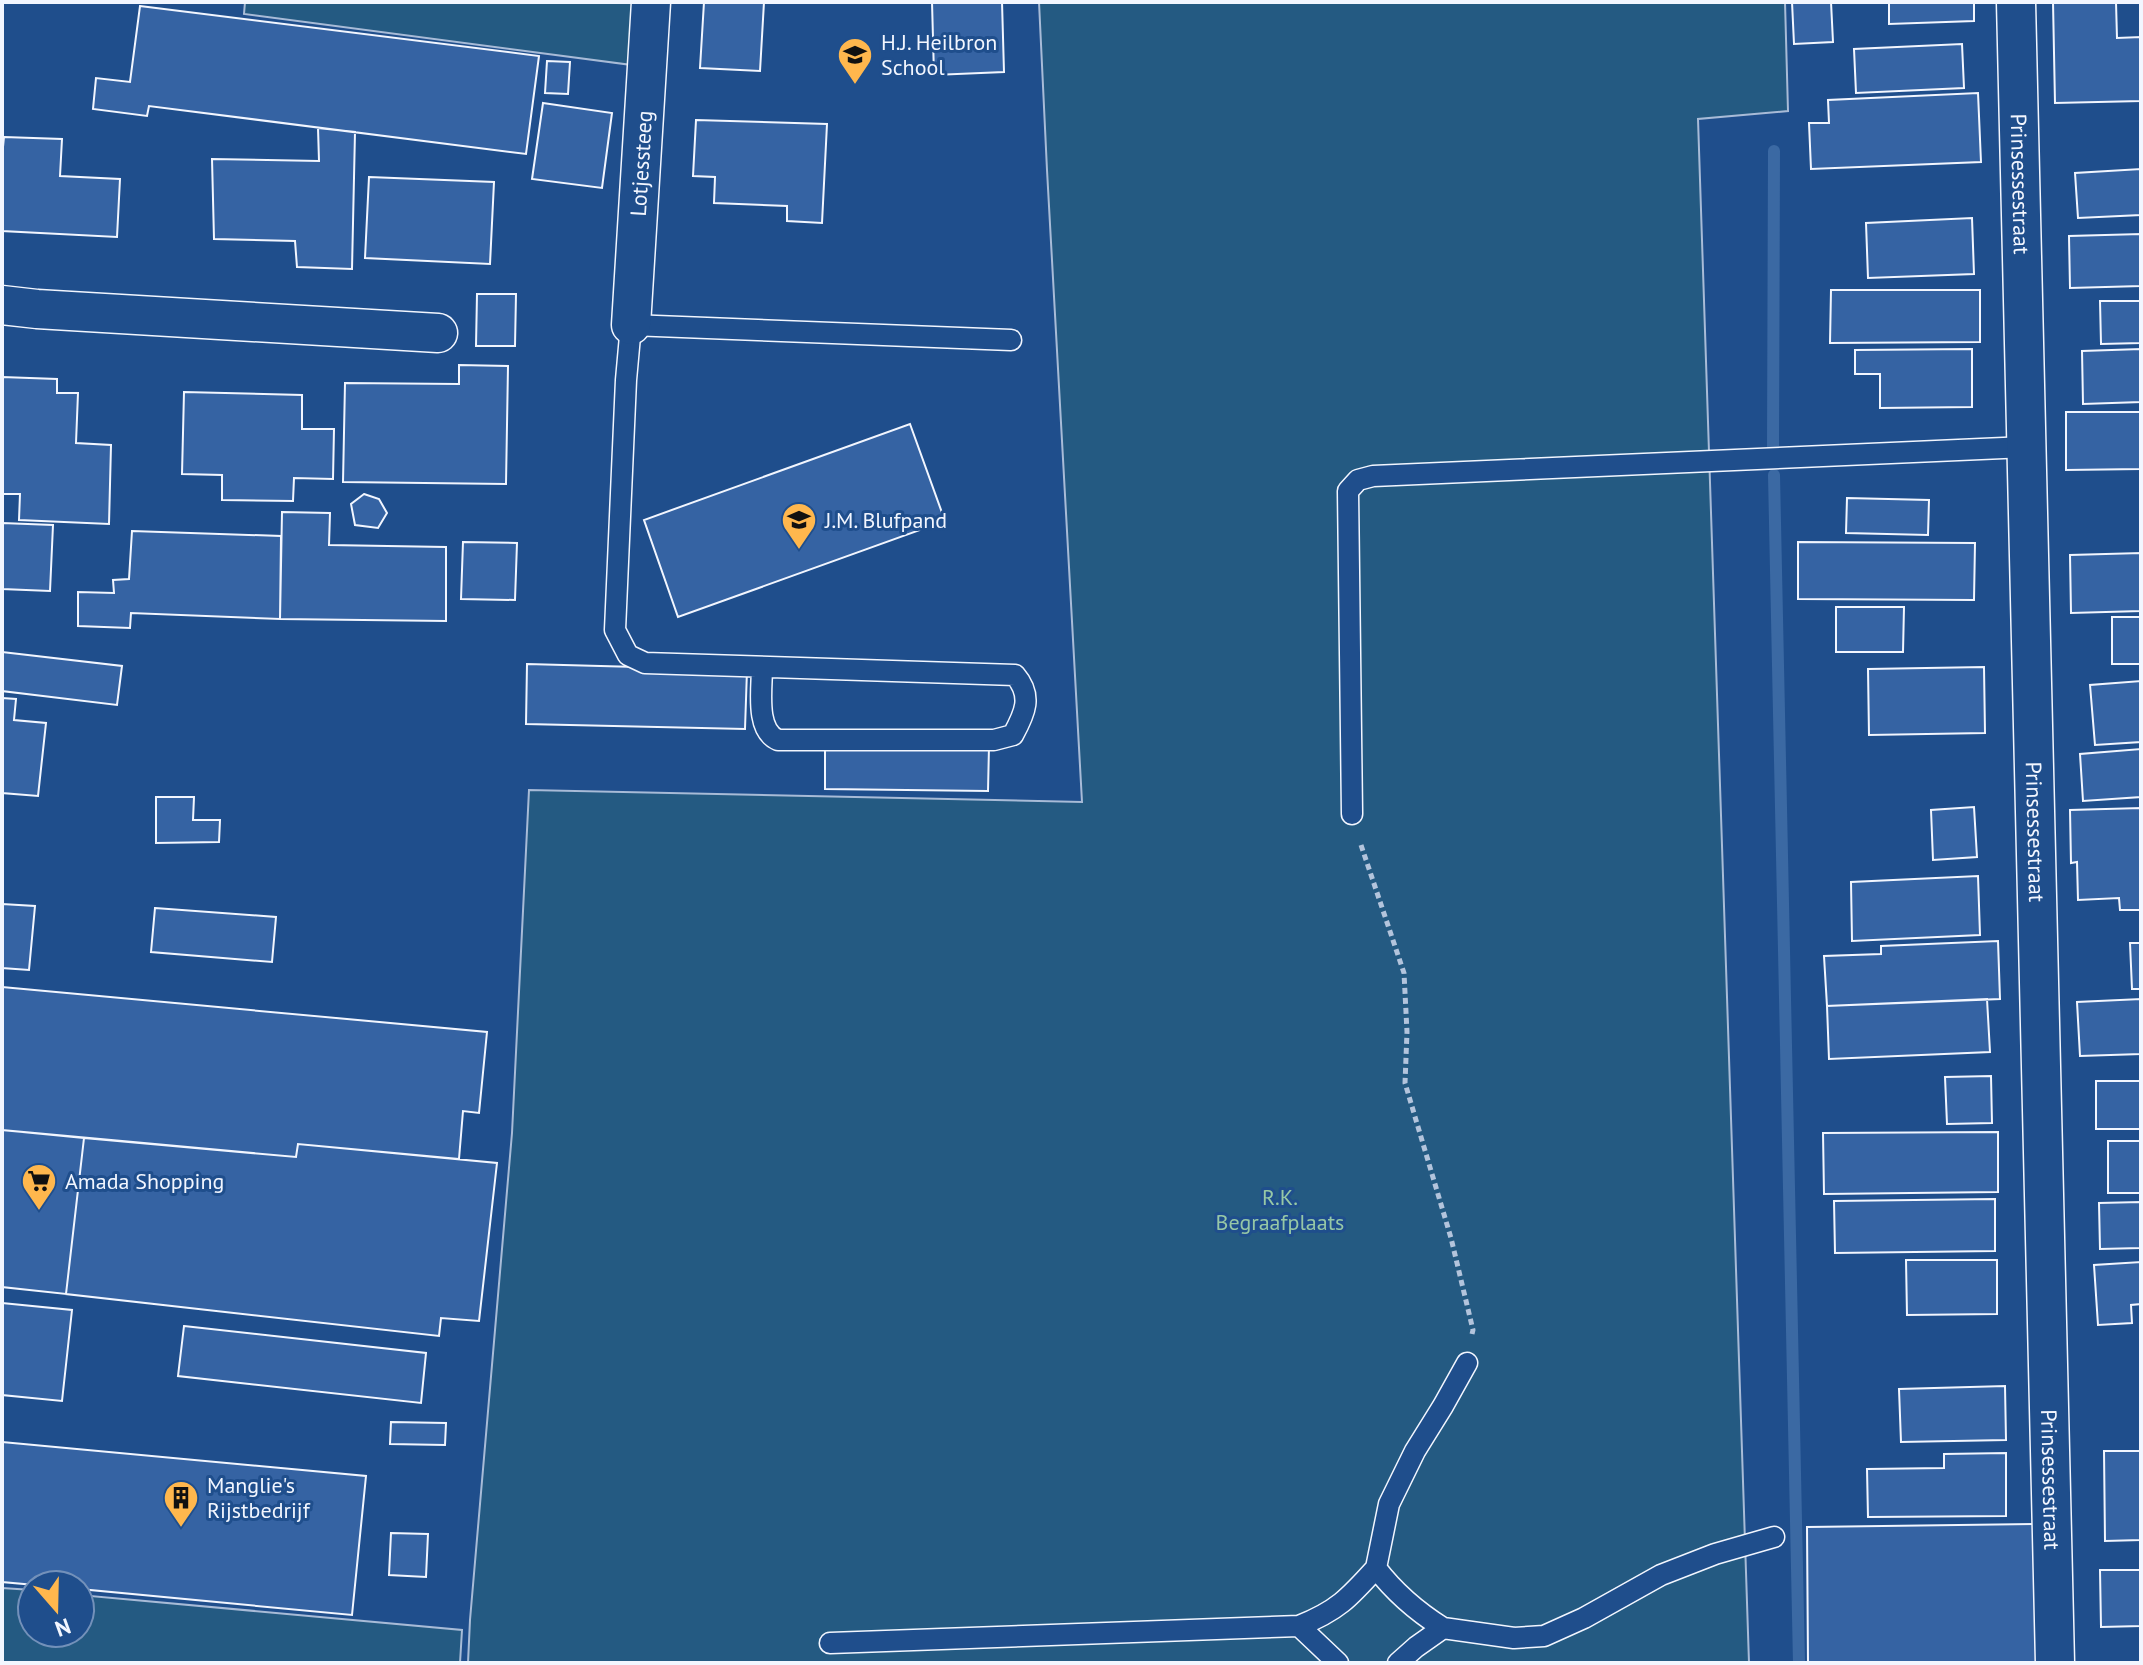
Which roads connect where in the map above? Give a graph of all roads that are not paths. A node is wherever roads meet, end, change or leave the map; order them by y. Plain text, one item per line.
1 (651, 2) edge
2 (2016, 2) edge
3 (2, 305) edge
4 (631, 325) junction
5 (438, 333) dead end
6 (1011, 340) dead end
7 (2026, 447) junction
8 (762, 667) junction
9 (1352, 814) road end
10 (1467, 1363) road end
11 (1774, 1537) dead end
12 (1376, 1568) junction
13 (1299, 1626) junction
14 (1443, 1628) junction
15 (830, 1643) dead end
16 (1338, 1663) edge
17 (1398, 1663) edge
18 (2055, 1663) edge

1 - 4 street, Lotjessteeg
2 - 7 street, Prinsessestraat
3 - 5 street
4 - 6 lane
4 - 8 lane
7 - 9 lane
7 - 18 street, Prinsessestraat
8 - 8 lane
10 - 12 lane
11 - 14 lane
12 - 13 lane
12 - 14 lane
13 - 15 lane
13 - 16 lane
14 - 17 lane

